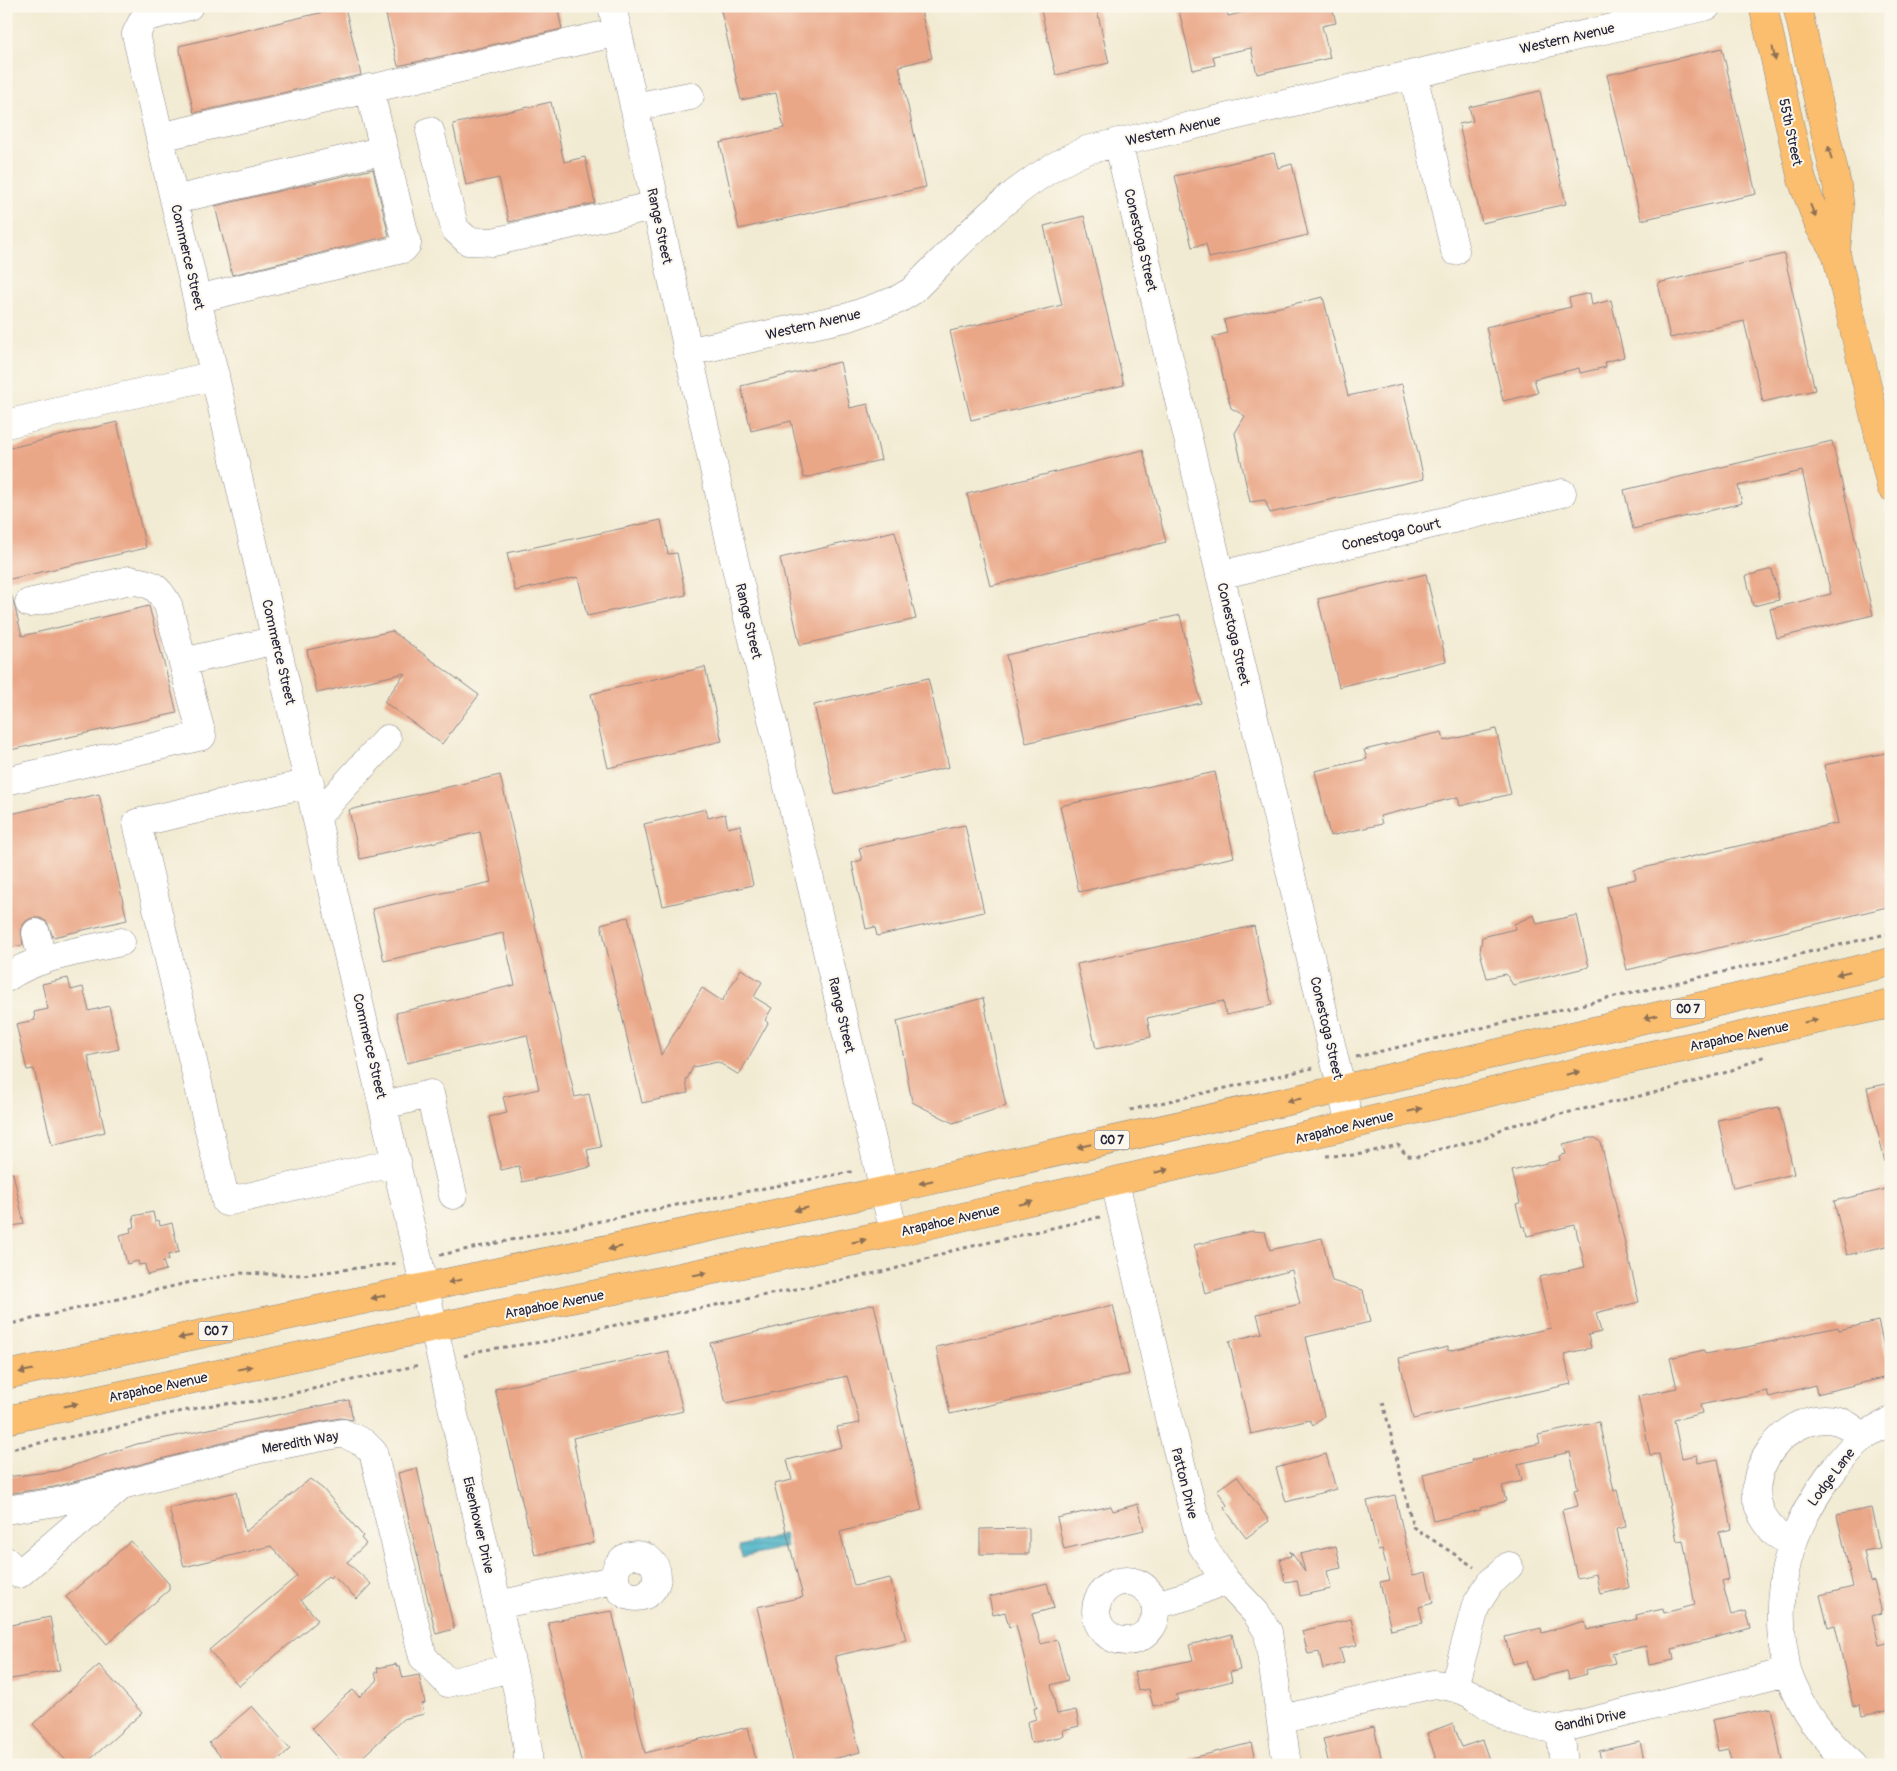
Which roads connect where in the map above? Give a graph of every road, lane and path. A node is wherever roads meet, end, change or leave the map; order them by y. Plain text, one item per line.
1 (189, 6) edge
2 (612, 6) edge
3 (1707, 6) edge
4 (1763, 6) edge
5 (1797, 6) edge
6 (618, 32) junction
7 (1413, 74) junction
8 (369, 88) junction
9 (690, 96) dead end
10 (634, 107) junction
11 (430, 131) dead end
12 (160, 137) junction
13 (1118, 142) junction
14 (384, 150) junction
15 (174, 200) junction
16 (657, 205) junction
17 (1455, 251) dead end
18 (1836, 253) junction
19 (197, 300) junction
20 (687, 352) junction
21 (215, 375) junction
22 (6, 424) edge
23 (1891, 487) edge
24 (1562, 493) dead end
25 (1220, 575) junction
26 (29, 603) dead end
27 (276, 640) junction
28 (183, 662) junction
29 (387, 739) dead end
30 (6, 781) edge
31 (310, 783) junction
32 (317, 816) junction
33 (36, 933) dead end
34 (1891, 933) edge
35 (121, 942) dead end
36 (42, 960) junction
37 (1891, 962) edge
38 (6, 978) edge
39 (1891, 1004) edge
40 (1773, 1054) dead end
41 (1335, 1061) junction
42 (1342, 1089) junction
43 (384, 1105) junction
44 (1128, 1111) dead end
45 (1350, 1125) junction
46 (1317, 1158) dead end
47 (397, 1162) junction
48 (881, 1180) junction
49 (1115, 1182) junction
50 (453, 1195) dead end
51 (1121, 1211) junction
52 (894, 1233) junction
53 (420, 1259) junction
54 (426, 1287) junction
55 (6, 1325) edge
56 (435, 1328) junction
57 (441, 1362) junction
58 (6, 1375) edge
59 (1383, 1402) dead end
60 (6, 1420) edge
61 (1891, 1421) edge
62 (1864, 1436) junction
63 (6, 1450) edge
64 (125, 1483) junction
65 (6, 1510) edge
66 (1792, 1543) junction
67 (6, 1560) edge
68 (1500, 1574) joint
69 (614, 1580) dead end
70 (1225, 1580) junction
71 (498, 1605) junction
72 (1156, 1606) dead end
73 (512, 1668) junction
74 (1787, 1672) junction
75 (1454, 1686) junction
76 (1282, 1719) junction
77 (1560, 1729) junction
78 (528, 1765) edge
79 (1287, 1765) edge
80 (1564, 1765) edge
81 (1853, 1765) edge

1 - 12 street, Commerce Street
2 - 6 street, Range Street
3 - 7 street, Western Avenue
4 -> 18 main road, 55th Street
18 -> 5 main road, 55th Street
6 - 8 street
6 - 10 street, Range Street
7 - 13 street, Western Avenue
7 - 17 street
8 - 12 street
8 - 14 street
9 - 10 street
10 - 16 street, Range Street
11 - 16 street
12 - 15 street, Commerce Street
13 - 20 street, Western Avenue
13 - 25 street, Conestoga Street
14 - 15 street
14 - 19 street
15 - 19 street, Commerce Street
16 - 20 street, Range Street
18 - 23 main road, 55th Street
19 - 21 street, Commerce Street
20 - 48 street, Range Street
21 - 22 street
21 - 27 street, Commerce Street
24 - 25 street, Conestoga Court
25 - 41 street, Conestoga Street
26 - 28 street
27 - 28 street
27 - 31 street, Commerce Street
28 - 30 street
29 - 32 street
31 - 32 street, Commerce Street
31 - 47 street
32 - 43 street, Commerce Street
33 - 36 street
34 - 41 path
35 - 36 street
36 - 38 street
37 -> 42 main road, CO 7
45 -> 39 main road, Arapahoe Avenue
40 - 46 path
41 - 42 street, Conestoga Street
41 - 44 path
42 - 45 street, Conestoga Street
42 -> 48 main road, CO 7
43 - 47 street, Commerce Street
43 - 50 street
49 -> 45 main road, Arapahoe Avenue
47 - 53 street, Commerce Street
48 - 52 street, Range Street
48 - 53 path
48 -> 54 main road, CO 7
49 - 51 street, Patton Drive
52 -> 49 main road, Arapahoe Avenue
51 - 57 path
51 - 70 street, Patton Drive
56 -> 52 main road, Arapahoe Avenue
53 - 54 street, Commerce Street
53 - 55 path
54 - 56 street, Eisenhower Drive
54 -> 58 main road, CO 7
56 - 57 street, Eisenhower Drive
60 -> 56 main road, Arapahoe Avenue
57 - 63 path
57 - 71 street, Eisenhower Drive
59 - 68 path
61 - 62 street, Lodge Lane
62 - 66 street, Lodge Lane
62 - 66 street
64 - 65 street, Meredith Way
64 - 67 street
64 - 73 street, Meredith Way
66 - 74 street, Lodge Lane
68 - 75 street
69 - 71 street
70 - 72 street
70 - 76 street, Patton Drive
71 - 73 street, Eisenhower Drive
73 - 78 street, Eisenhower Drive
74 - 77 street, Gandhi Drive
74 - 81 street, Lodge Lane
75 - 76 street, Gandhi Drive
75 - 77 street, Gandhi Drive
76 - 79 street, Patton Drive
77 - 80 street

